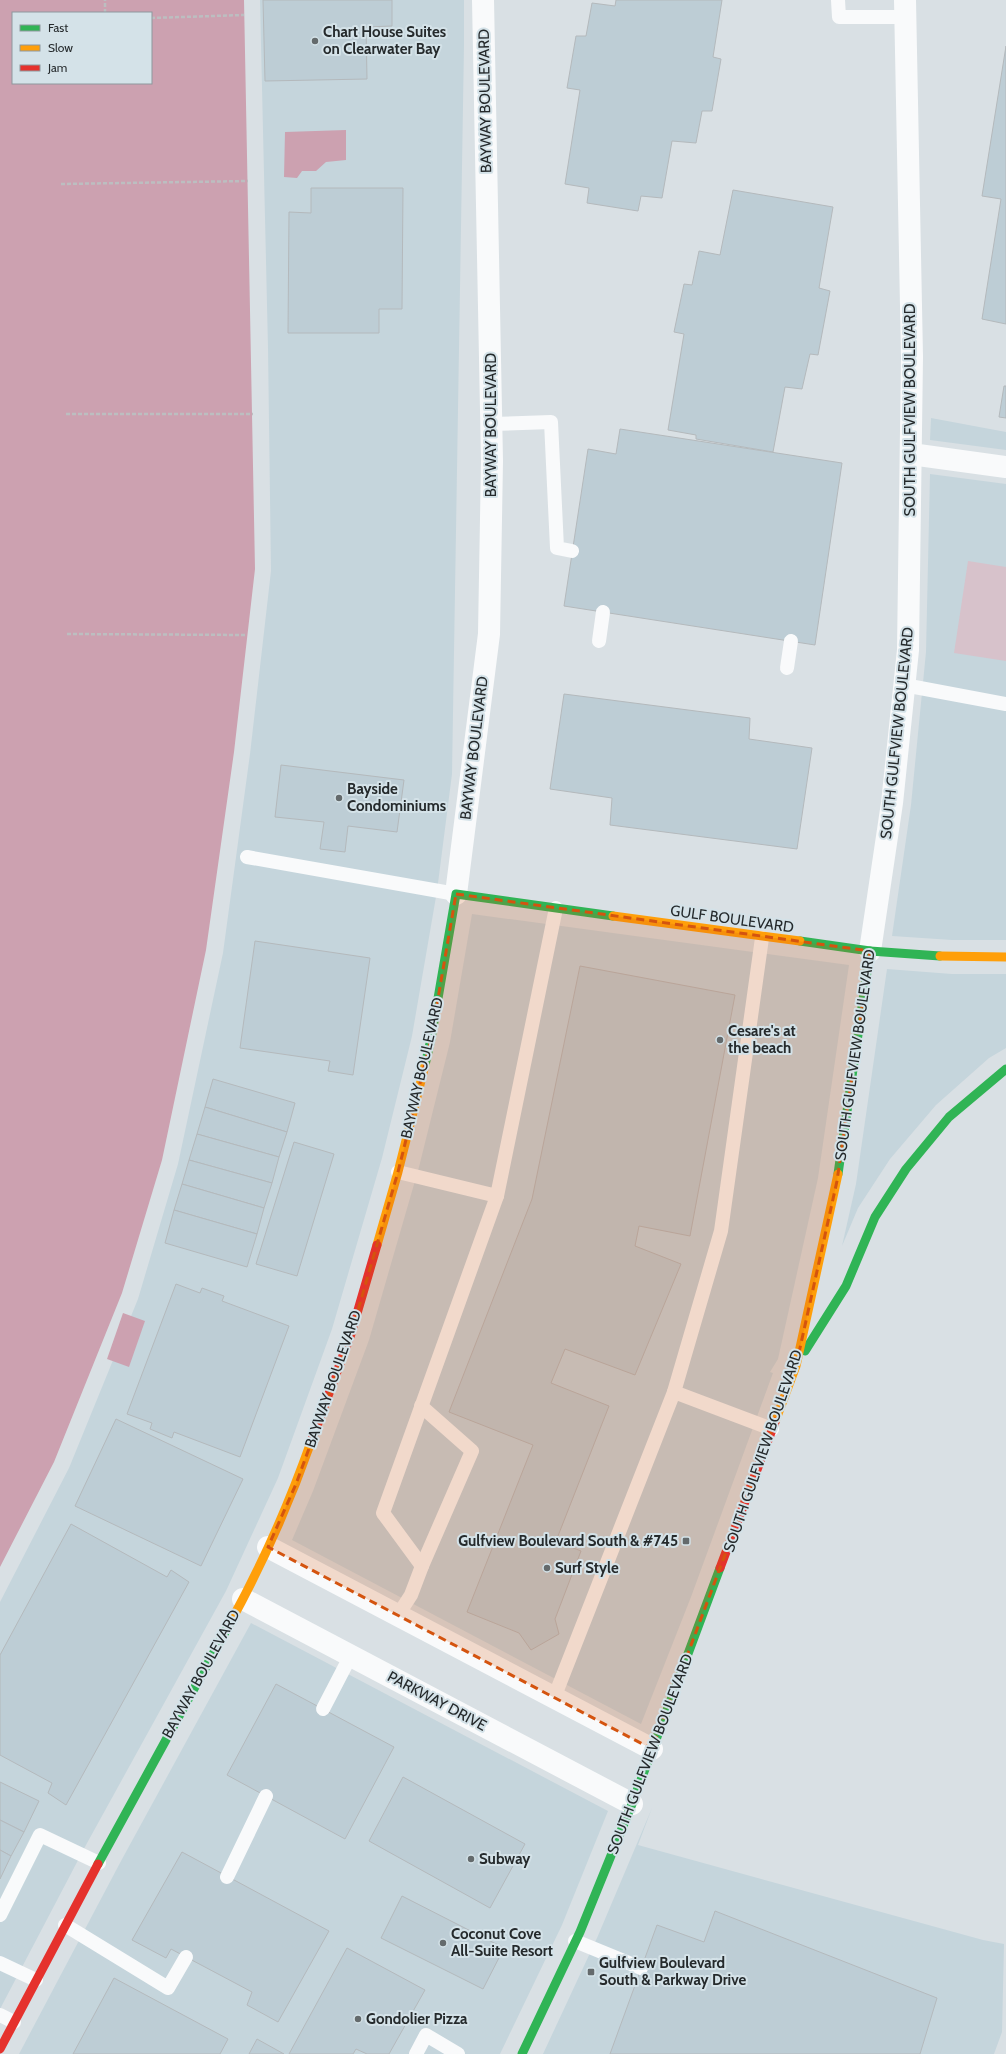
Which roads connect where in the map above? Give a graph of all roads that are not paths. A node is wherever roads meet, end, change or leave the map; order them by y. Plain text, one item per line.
1 (483, 0) edge
2 (838, 0) edge
3 (906, 9) edge
4 (492, 424) junction
5 (911, 454) junction
6 (1006, 467) edge
7 (572, 551) dead end
8 (604, 612) dead end
9 (600, 641) dead end
10 (791, 641) dead end
11 (787, 668) dead end
12 (904, 685) junction
13 (1006, 704) edge
14 (246, 857) dead end
15 (456, 894) junction
16 (556, 908) junction
17 (762, 938) junction
18 (870, 951) junction
19 (1006, 957) edge
20 (1006, 1069) edge
21 (398, 1172) junction
22 (497, 1196) junction
23 (796, 1366) junction
24 (674, 1392) junction
25 (421, 1406) junction
26 (772, 1429) junction
27 (268, 1547) junction
28 (422, 1566) junction
29 (243, 1599) junction
30 (398, 1615) junction
31 (351, 1655) junction
32 (554, 1698) junction
33 (323, 1709) dead end
34 (652, 1749) junction
35 (266, 1796) dead end
36 (632, 1804) junction
37 (98, 1863) junction
38 (227, 1877) dead end
39 (0, 1915) edge
40 (66, 1925) junction
41 (575, 1941) junction
42 (186, 1957) dead end
43 (0, 1963) edge
44 (641, 1968) dead end
45 (36, 1980) junction
46 (0, 2015) edge
47 (14, 2022) junction
48 (0, 2049) edge
49 (416, 2054) edge
50 (458, 2054) edge
51 (522, 2054) edge

1 - 4 street, BAYWAY BOULEVARD
2 - 3 lane
3 - 5 street, SOUTH GULFVIEW BOULEVARD
4 - 7 lane
4 - 15 street, BAYWAY BOULEVARD
5 - 6 street
5 - 12 street, SOUTH GULFVIEW BOULEVARD
8 - 9 lane
10 - 11 lane
12 - 13 lane
12 - 18 street, SOUTH GULFVIEW BOULEVARD
14 - 15 lane
15 - 16 street, GULF BOULEVARD
15 - 21 street, BAYWAY BOULEVARD
16 - 17 street, GULF BOULEVARD
16 - 22 lane
17 - 18 street, GULF BOULEVARD
17 - 24 lane
18 - 19 street, GULF BOULEVARD
18 - 23 street, SOUTH GULFVIEW BOULEVARD
20 - 23 street
21 - 22 lane
21 - 27 street, BAYWAY BOULEVARD
22 - 25 lane
23 - 26 street, SOUTH GULFVIEW BOULEVARD
24 - 26 lane
24 - 32 lane
25 - 28 lane
25 - 28 lane
26 - 34 street, SOUTH GULFVIEW BOULEVARD
27 - 29 street, BAYWAY BOULEVARD
27 - 30 street
28 - 30 lane
29 - 31 street, PARKWAY DRIVE
29 - 37 street, BAYWAY BOULEVARD
30 - 32 street
31 - 33 lane
31 - 36 street, PARKWAY DRIVE
32 - 34 street
34 - 36 street, SOUTH GULFVIEW BOULEVARD
35 - 38 lane
36 - 41 street, SOUTH GULFVIEW BOULEVARD
37 - 39 lane
37 - 40 street, BAYWAY BOULEVARD
40 - 42 lane
40 - 45 street, BAYWAY BOULEVARD
41 - 44 lane
41 - 51 street, SOUTH GULFVIEW BOULEVARD
43 - 45 lane
45 - 47 street, BAYWAY BOULEVARD
46 - 47 lane
47 - 48 street, BAYWAY BOULEVARD
49 - 50 lane

